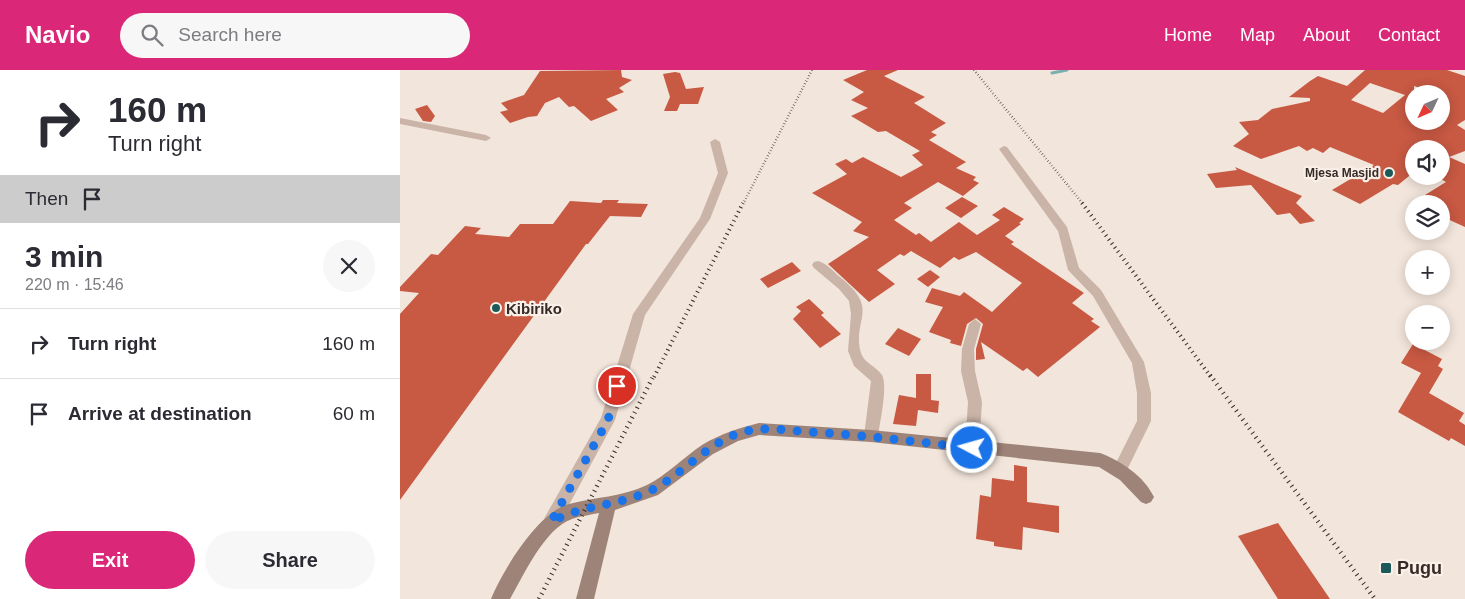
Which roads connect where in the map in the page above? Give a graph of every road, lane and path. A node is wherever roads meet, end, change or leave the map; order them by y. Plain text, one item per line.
1 (400, 121) edge
2 (486, 138) dead end
3 (715, 142) dead end
4 (1004, 149) dead end
5 (818, 266) dead end
6 (975, 324) dead end
7 (870, 436) junction
8 (972, 448) junction
9 (1120, 469) junction
10 (1146, 497) dead end
11 (609, 502) junction
12 (551, 522) junction
13 (500, 599) edge
14 (585, 599) edge

1 - 2 street
3 - 12 street
4 - 9 street
5 - 7 street
6 - 8 street
7 - 8 street
7 - 11 street
8 - 9 street
9 - 10 street
11 - 12 street
11 - 14 street
12 - 13 street

